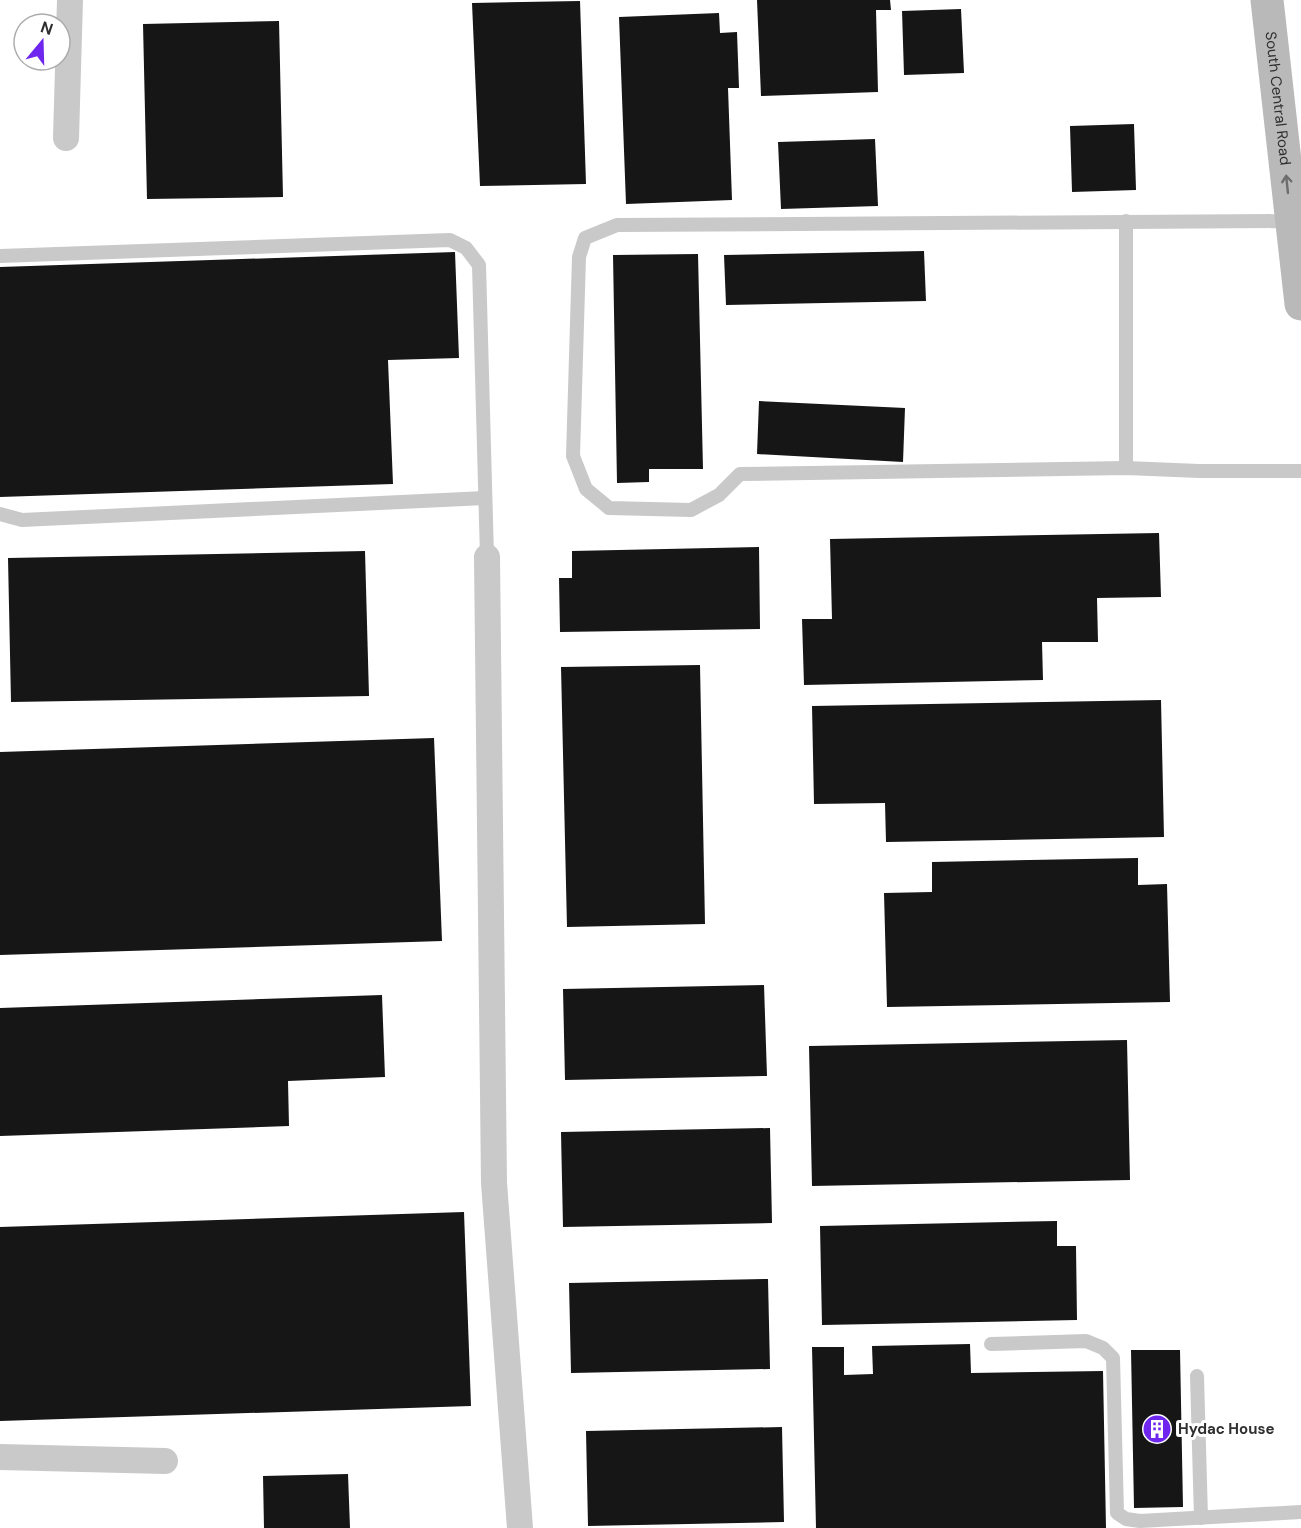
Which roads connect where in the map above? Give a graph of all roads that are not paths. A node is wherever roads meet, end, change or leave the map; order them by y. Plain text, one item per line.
1 (70, 0) edge
2 (1267, 0) edge
3 (66, 138) dead end
4 (1126, 221) junction
5 (1292, 221) junction
6 (0, 256) edge
7 (1301, 304) edge
8 (1126, 468) junction
9 (1301, 471) edge
10 (485, 498) junction
11 (0, 514) edge
12 (488, 556) joint
13 (991, 1344) dead end
14 (1197, 1376) dead end
15 (0, 1457) edge
16 (165, 1461) dead end
17 (1301, 1512) edge
18 (1201, 1518) junction
19 (520, 1528) edge

1 - 3 street
5 -> 2 main road, South Central Road
4 - 5 lane
4 - 8 lane
4 - 8 lane
5 - 7 main road, South Central Road
6 - 10 lane
8 - 9 lane
10 - 11 lane
10 - 12 lane
12 - 19 street
13 - 18 lane
14 - 18 lane
15 - 16 street
17 - 18 lane

